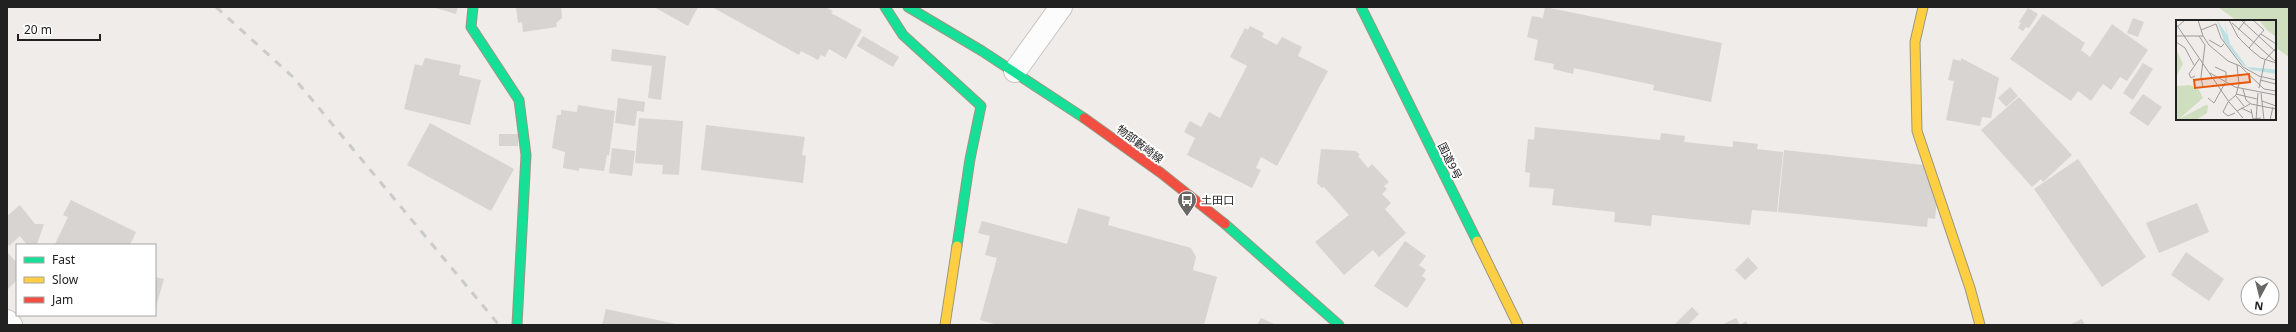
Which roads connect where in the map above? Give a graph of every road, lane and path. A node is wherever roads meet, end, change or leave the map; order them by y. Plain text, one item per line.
1 (474, 7) edge
2 (885, 7) edge
3 (908, 7) edge
4 (1061, 7) edge
5 (1361, 7) edge
6 (1923, 7) edge
7 (1015, 71) junction
8 (7, 321) edge
9 (10, 325) edge
10 (517, 325) edge
11 (945, 325) edge
12 (1339, 325) edge
13 (1518, 325) edge
14 (1980, 325) edge

1 - 10 main road
2 - 11 main road
3 - 7 main road, 物部藪崎線
4 - 7 street
5 - 13 main road, 国道9号
6 - 14 main road
7 - 12 main road, 物部藪崎線
8 - 9 street

